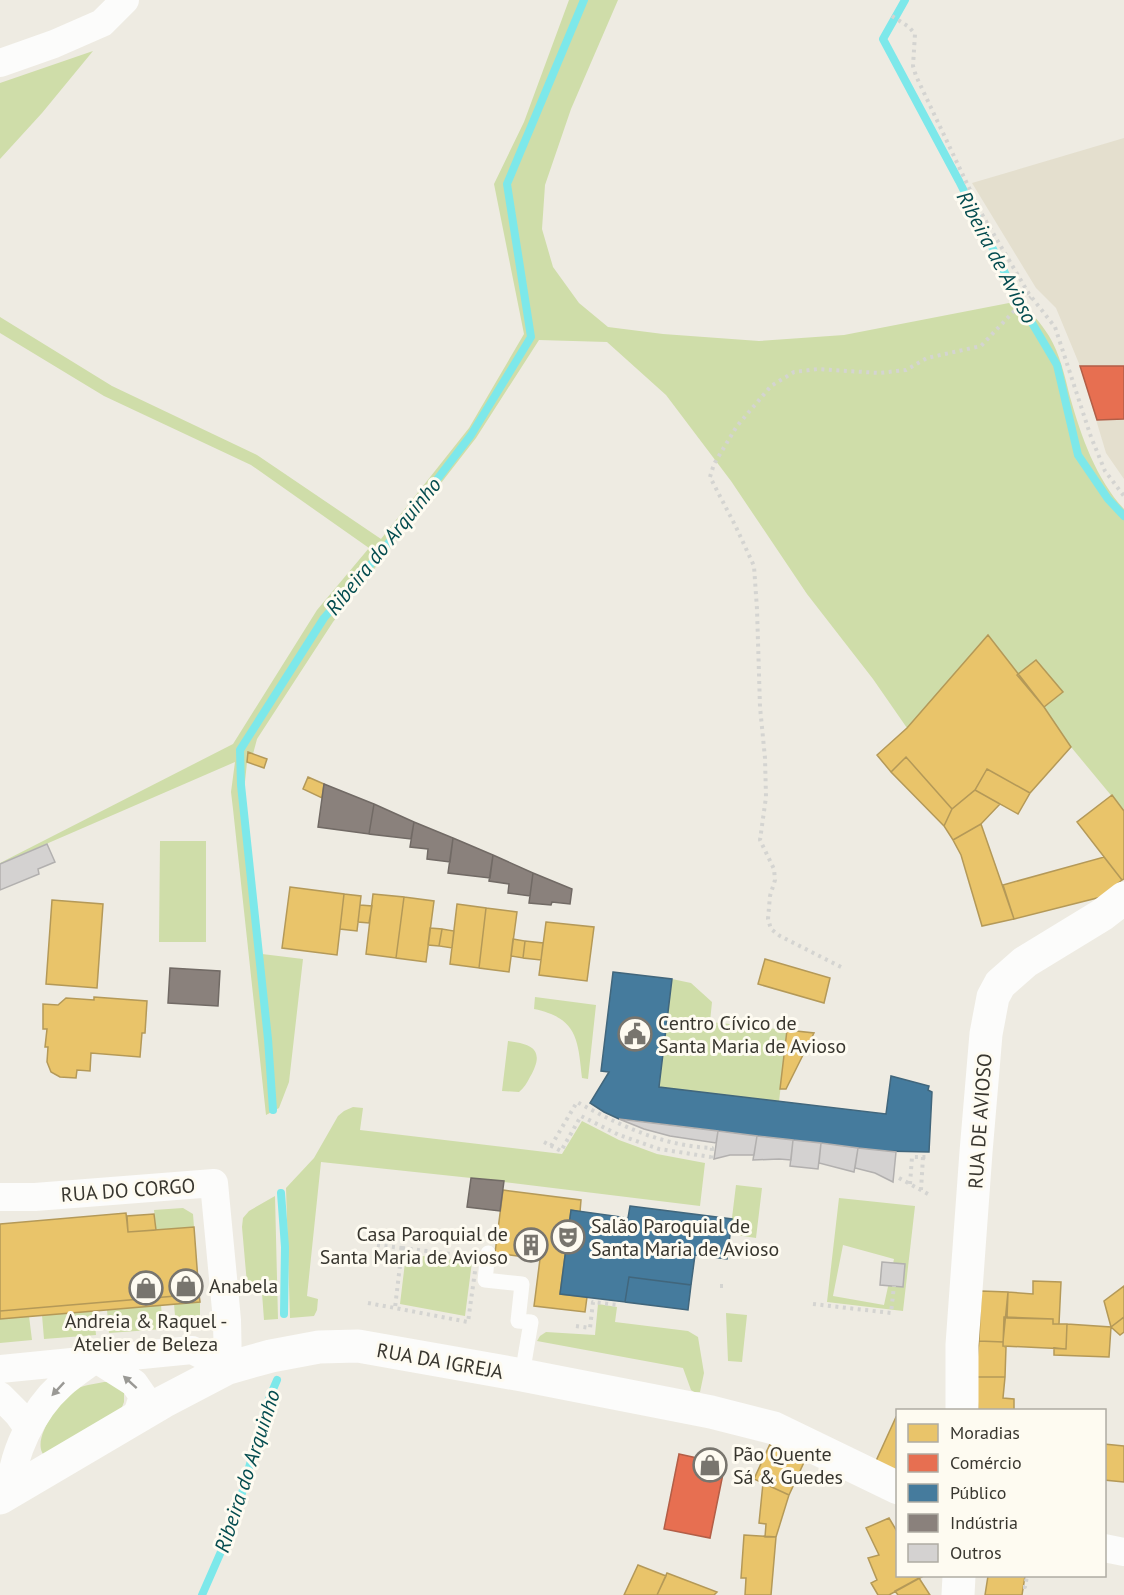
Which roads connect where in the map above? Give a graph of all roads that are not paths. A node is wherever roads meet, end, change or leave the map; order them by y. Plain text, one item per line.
1 (125, 0) edge
2 (0, 63) edge
3 (1124, 898) edge
4 (0, 1197) edge
5 (488, 1252) dead end
6 (96, 1359) junction
7 (228, 1368) junction
8 (0, 1370) edge
9 (522, 1375) junction
10 (0, 1396) edge
11 (962, 1409) edge
12 (136, 1418) junction
13 (28, 1428) junction
14 (896, 1488) edge
15 (5, 1495) edge
16 (1106, 1548) edge
17 (1124, 1552) edge
18 (959, 1577) edge
19 (958, 1595) edge

1 - 2 street
3 - 11 street, RUA DE AVIOSO
4 - 7 street, RUA DO CORGO
5 - 9 lane
6 - 7 street
6 - 8 street
12 -> 6 street
6 -> 13 street
7 - 9 street, RUA DA IGREJA
7 - 12 street, RUA DA IGREJA
9 - 14 street, RUA DA IGREJA
10 - 13 street
12 - 15 street, RUA DA IGREJA
13 - 15 street
16 - 17 street
18 - 19 street

